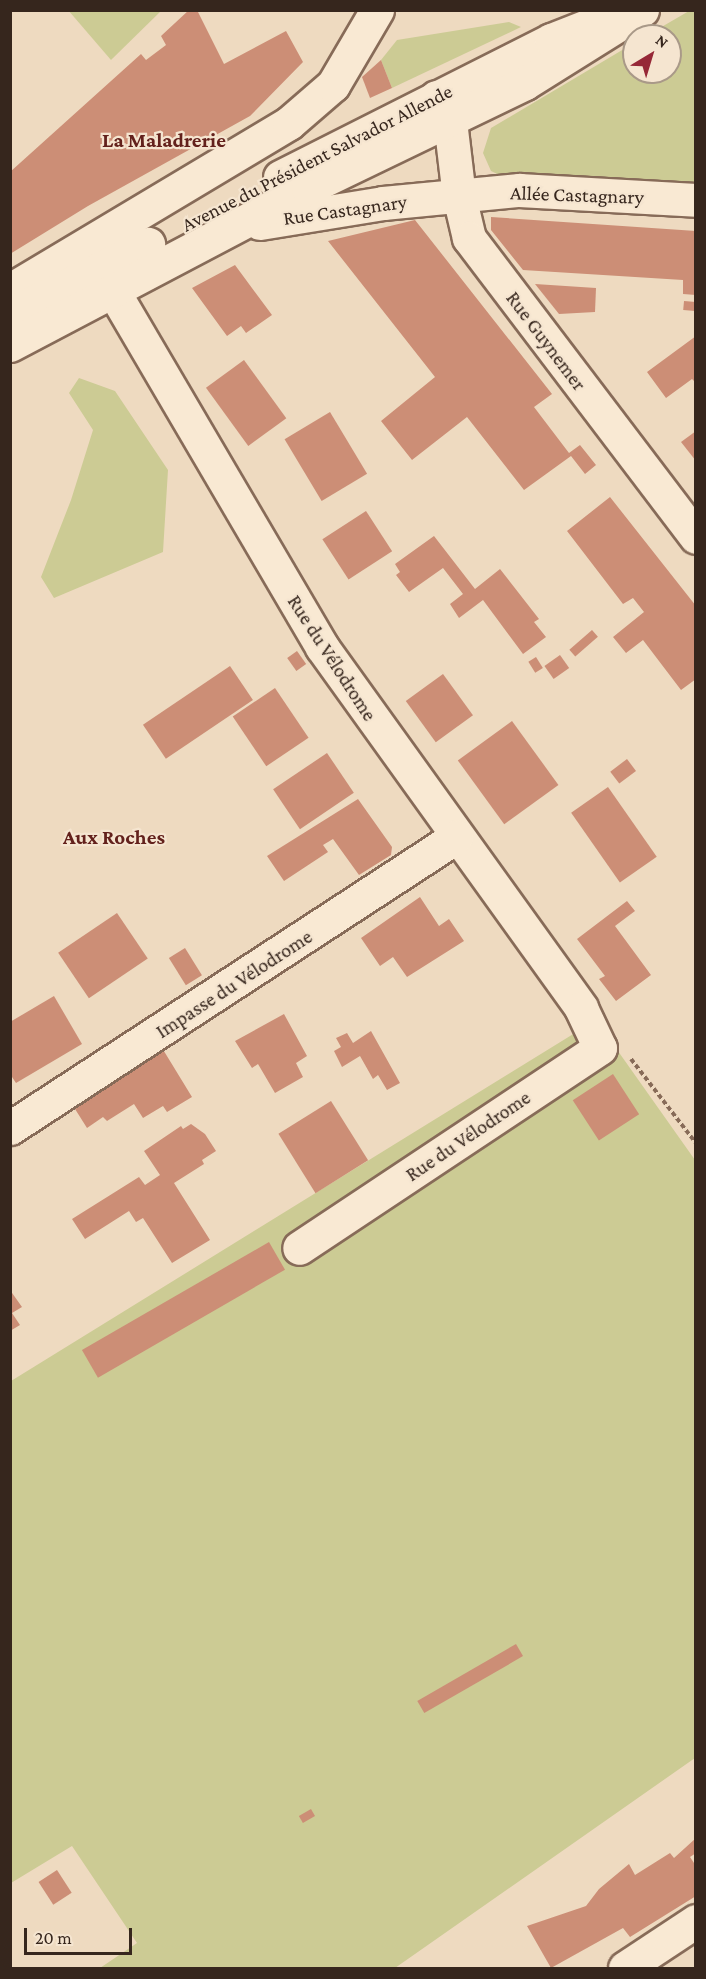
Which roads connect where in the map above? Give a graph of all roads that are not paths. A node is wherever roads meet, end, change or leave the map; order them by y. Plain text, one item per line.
1 (377, 10) edge
2 (627, 10) edge
3 (642, 10) edge
4 (443, 109) junction
5 (459, 196) junction
6 (696, 200) edge
7 (232, 227) junction
8 (112, 289) junction
9 (10, 290) edge
10 (10, 314) edge
11 (10, 345) edge
12 (696, 537) edge
13 (456, 837) junction
14 (10, 1128) edge
15 (299, 1248) dead end
16 (696, 1921) edge
17 (625, 1968) edge

1 - 9 street
2 - 4 street, Avenue du Président Salvador Allende
3 - 4 street
4 - 5 street, Rue Guynemer
4 - 7 street
4 - 10 street, Avenue du Président Salvador Allende
5 - 6 street, Allée Castagnary
5 - 7 street, Rue Castagnary
5 - 12 street, Rue Guynemer
7 - 8 street
8 - 11 street
8 - 13 street, Rue du Vélodrome
13 - 14 street, Impasse du Vélodrome
13 - 15 street, Rue du Vélodrome
16 - 17 street

